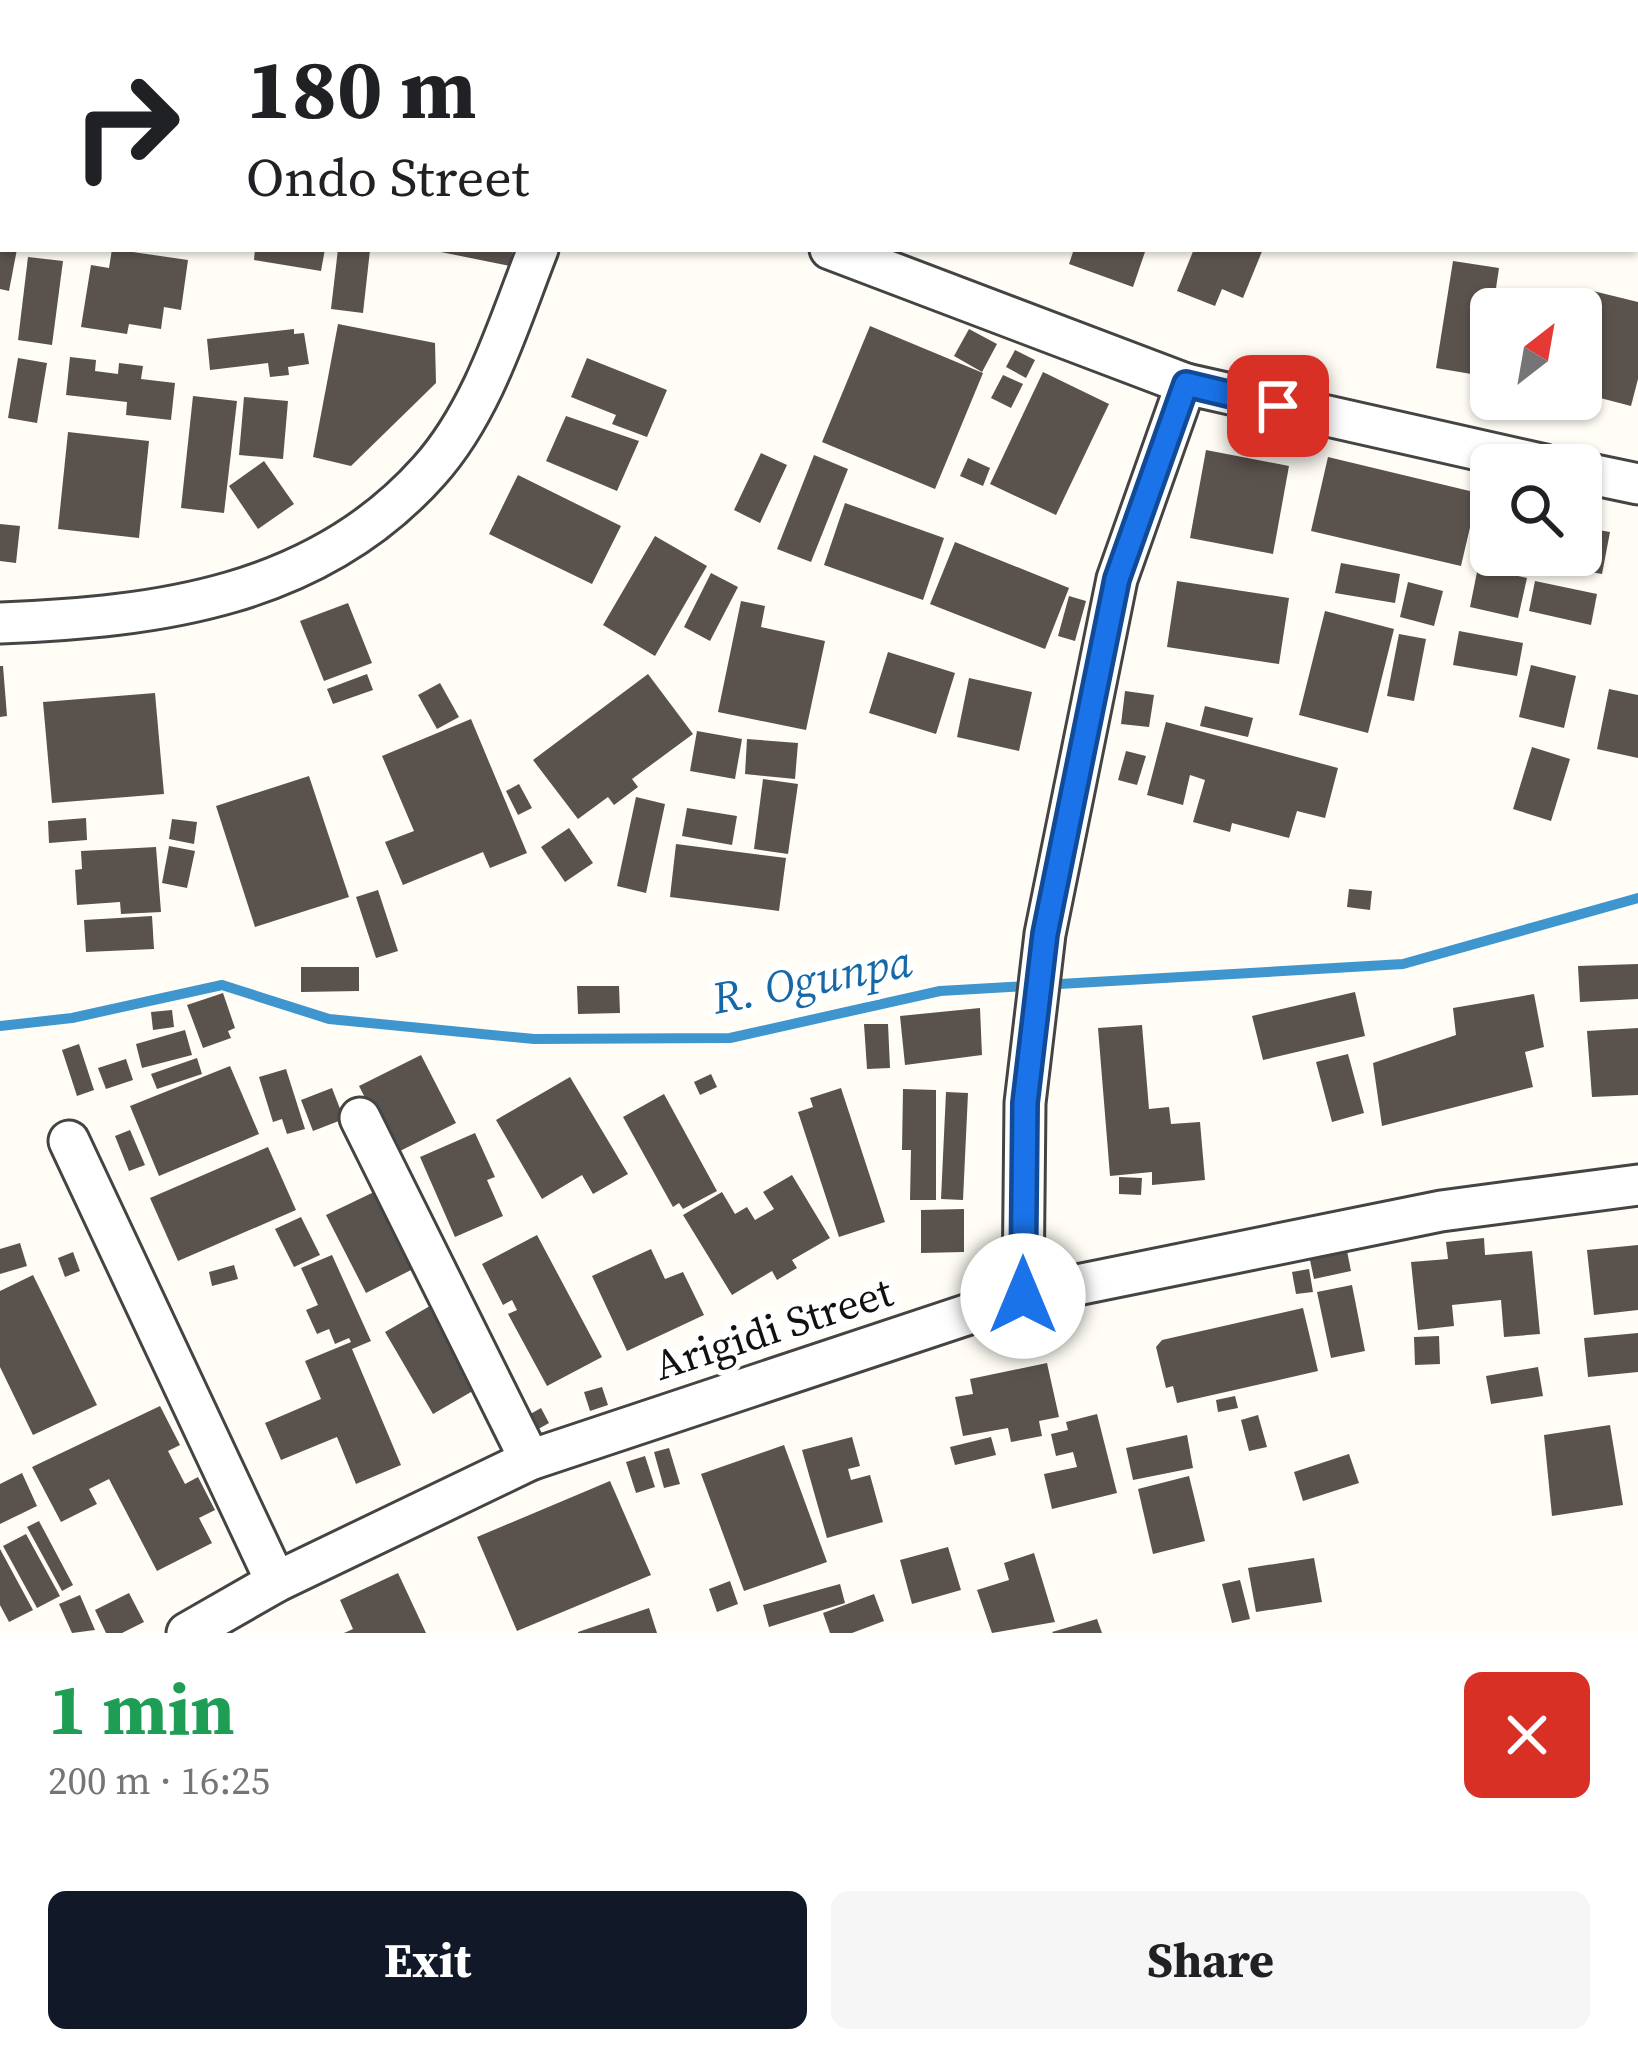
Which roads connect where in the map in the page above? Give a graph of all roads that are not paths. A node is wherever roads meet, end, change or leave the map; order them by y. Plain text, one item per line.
1 (537, 252) edge
2 (838, 252) edge
3 (1186, 384) junction
4 (1470, 448) edge
5 (1602, 476) edge
6 (1638, 484) edge
7 (0, 622) edge
8 (360, 1118) dead end
9 (69, 1141) dead end
10 (1638, 1185) edge
11 (1023, 1296) junction
12 (530, 1460) junction
13 (276, 1582) junction
14 (187, 1633) edge

1 - 7 street
2 - 3 street
3 - 4 street
3 - 11 street
5 - 6 street
8 - 12 street
9 - 13 street
10 - 11 street, Arigidi Street
11 - 12 street, Arigidi Street
12 - 13 street, Arigidi Street
13 - 14 street, Arigidi Street

